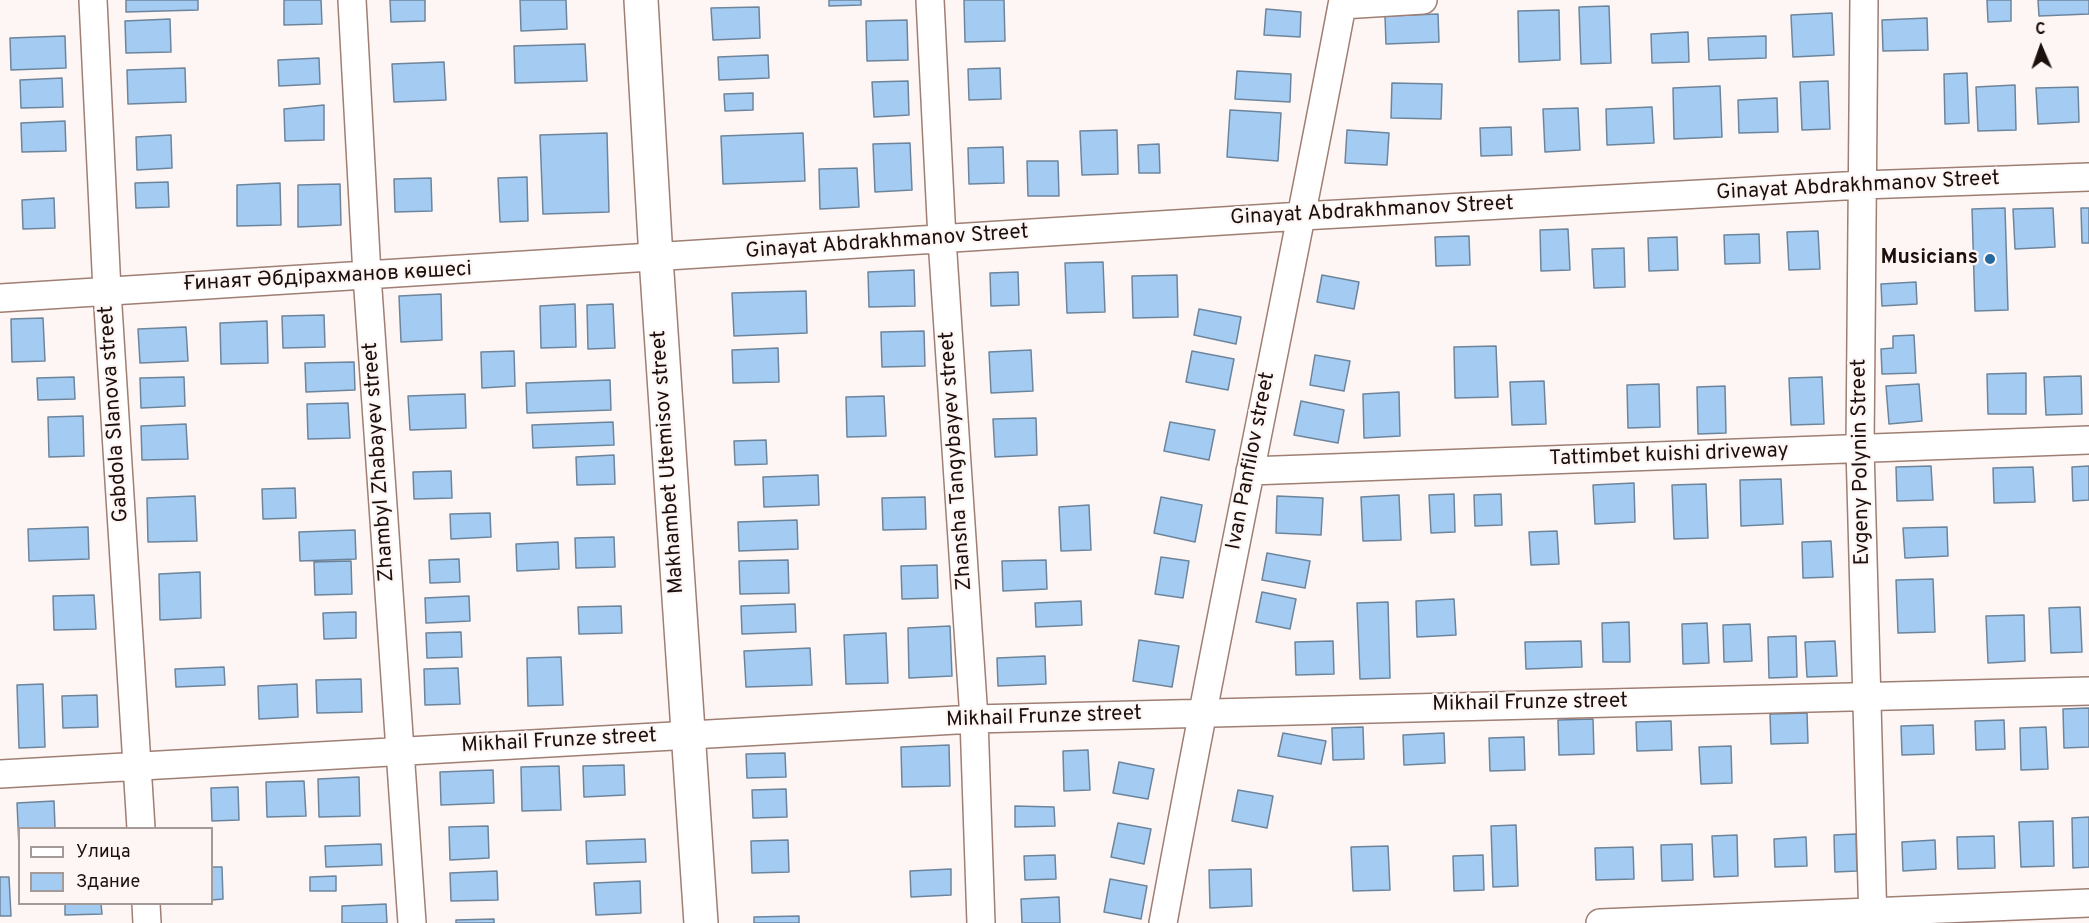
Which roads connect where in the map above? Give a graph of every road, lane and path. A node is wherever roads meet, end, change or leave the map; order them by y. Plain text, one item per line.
1 (93, 0) edge
2 (352, 0) edge
3 (641, 0) edge
4 (930, 0) edge
5 (1423, 0) edge
6 (1864, 0) edge
7 (1342, 3) edge
8 (2089, 177) edge
9 (1862, 185) junction
10 (1302, 216) junction
11 (942, 239) junction
12 (656, 258) junction
13 (367, 275) junction
14 (107, 291) junction
15 (0, 298) edge
16 (2089, 440) edge
17 (1860, 448) junction
18 (1250, 471) junction
19 (2089, 691) edge
20 (1867, 696) junction
21 (1201, 712) junction
22 (974, 719) junction
23 (688, 735) junction
24 (401, 751) junction
25 (137, 766) junction
26 (0, 774) edge
27 (141, 827) edge
28 (2089, 903) edge
29 (146, 905) edge
30 (1873, 918) edge
31 (147, 923) edge
32 (412, 923) edge
33 (701, 923) edge
34 (981, 923) edge
35 (1163, 923) edge
36 (1600, 923) edge

1 - 14 street, Gabdola Slanova street
2 - 13 street, Zhambyl Zhabayev street
3 - 12 main road, Makhambet Utemisov street
4 - 11 street, Zhansha Tangybayev street
5 - 7 street
6 - 9 street, Evgeny Polynin Street
7 - 10 street, Ivan Panfilov street
8 - 9 street, Ginayat Abdrakhmanov Street
9 - 10 street, Ginayat Abdrakhmanov Street
9 - 17 street, Evgeny Polynin Street
10 - 11 street, Ginayat Abdrakhmanov Street
10 - 18 street, Ivan Panfilov street
11 - 12 street, Ginayat Abdrakhmanov Street
11 - 22 street, Zhansha Tangybayev street
12 - 13 street, Ғинаят Әбдірахманов көшесі
12 - 23 main road, Makhambet Utemisov street
13 - 14 street, Ғинаят Әбдірахманов көшесі
13 - 24 street, Zhambyl Zhabayev street
14 - 15 street, Ғинаят Әбдірахманов көшесі
14 - 25 street, Gabdola Slanova street
16 - 17 street, Tattimbet kuishi driveway
17 - 18 street, Tattimbet kuishi driveway
17 - 20 street, Evgeny Polynin Street
18 - 21 street, Ivan Panfilov street
19 - 20 street, Mikhail Frunze street
20 - 21 street, Mikhail Frunze street
20 - 30 street, Evgeny Polynin Street
21 - 22 street, Mikhail Frunze street
21 - 35 street, Ivan Panfilov street
22 - 23 street, Mikhail Frunze street
22 - 34 street, Zhansha Tangybayev street
23 - 24 street, Mikhail Frunze street
23 - 33 main road, Makhambet Utemisov street
24 - 25 street, Mikhail Frunze street
24 - 32 street, Zhambyl Zhabayev street
25 - 26 street, Mikhail Frunze street
25 - 27 street, Gabdola Slanova street
28 - 30 street
29 - 31 street
30 - 36 street

